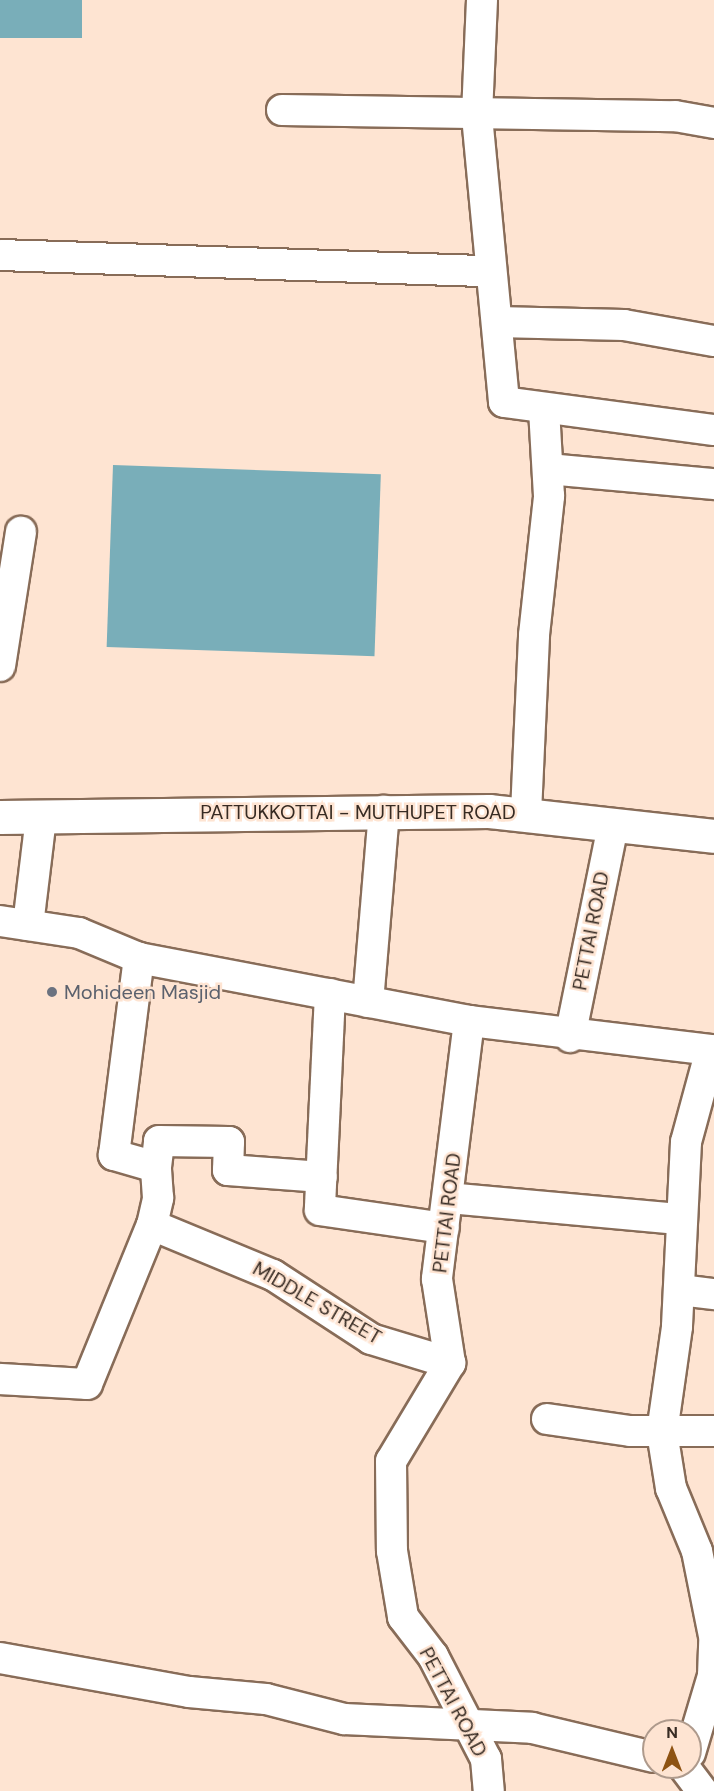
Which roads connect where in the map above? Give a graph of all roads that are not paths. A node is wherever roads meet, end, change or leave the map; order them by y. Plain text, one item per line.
1 (482, 0) edge
2 (282, 110) dead end
3 (477, 116) junction
4 (714, 123) edge
5 (0, 255) edge
6 (491, 271) junction
7 (498, 322) junction
8 (714, 340) edge
9 (544, 410) junction
10 (714, 430) edge
11 (548, 470) junction
12 (714, 484) edge
13 (21, 532) dead end
14 (0, 666) edge
15 (384, 811) junction
16 (526, 813) junction
17 (0, 817) edge
18 (41, 817) junction
19 (613, 825) junction
20 (714, 836) edge
21 (14, 923) edge
22 (139, 958) junction
23 (330, 994) junction
24 (368, 1002) junction
25 (469, 1021) junction
26 (570, 1036) junction
27 (712, 1050) edge
28 (701, 1133) edge
29 (156, 1167) junction
30 (322, 1177) junction
31 (448, 1198) junction
32 (680, 1219) junction
33 (152, 1225) junction
34 (444, 1228) junction
35 (680, 1290) junction
36 (714, 1294) edge
37 (450, 1363) junction
38 (0, 1379) edge
39 (547, 1419) dead end
40 (714, 1431) edge
41 (662, 1432) junction
42 (714, 1634) edge
43 (714, 1642) edge
44 (0, 1658) edge
45 (700, 1719) edge
46 (468, 1724) junction
47 (642, 1754) edge
48 (489, 1791) edge

1 - 3 street
2 - 3 street
3 - 4 street
3 - 6 street
5 - 6 street
6 - 7 street
7 - 8 street
7 - 9 street
9 - 10 street
9 - 11 street
11 - 12 street
11 - 16 street
13 - 14 street
15 - 16 main road, PATTUKKOTTAI - MUTHUPET ROAD
15 - 18 main road, PATTUKKOTTAI - MUTHUPET ROAD
15 - 24 street
16 - 19 main road, PATTUKKOTTAI - MUTHUPET ROAD
17 - 18 main road, PATTUKKOTTAI - MUTHUPET ROAD
18 - 21 street
19 - 20 main road, PATTUKKOTTAI - MUTHUPET ROAD
19 - 26 street, PETTAI ROAD
21 - 22 street
22 - 23 street
22 - 29 street
23 - 24 street
23 - 30 street
24 - 25 street
25 - 26 street
25 - 31 street, PETTAI ROAD
26 - 27 street
27 - 28 street
28 - 32 street
29 - 30 street
29 - 33 street
30 - 34 street
31 - 32 street
31 - 34 street, PETTAI ROAD
32 - 35 street
33 - 37 street, MIDDLE STREET
33 - 38 street
34 - 37 street, PETTAI ROAD
35 - 36 street
35 - 41 street
37 - 46 street, PETTAI ROAD
39 - 41 street
40 - 41 street
41 - 42 street
43 - 45 street
44 - 46 street
46 - 47 street
46 - 48 street, PETTAI ROAD

